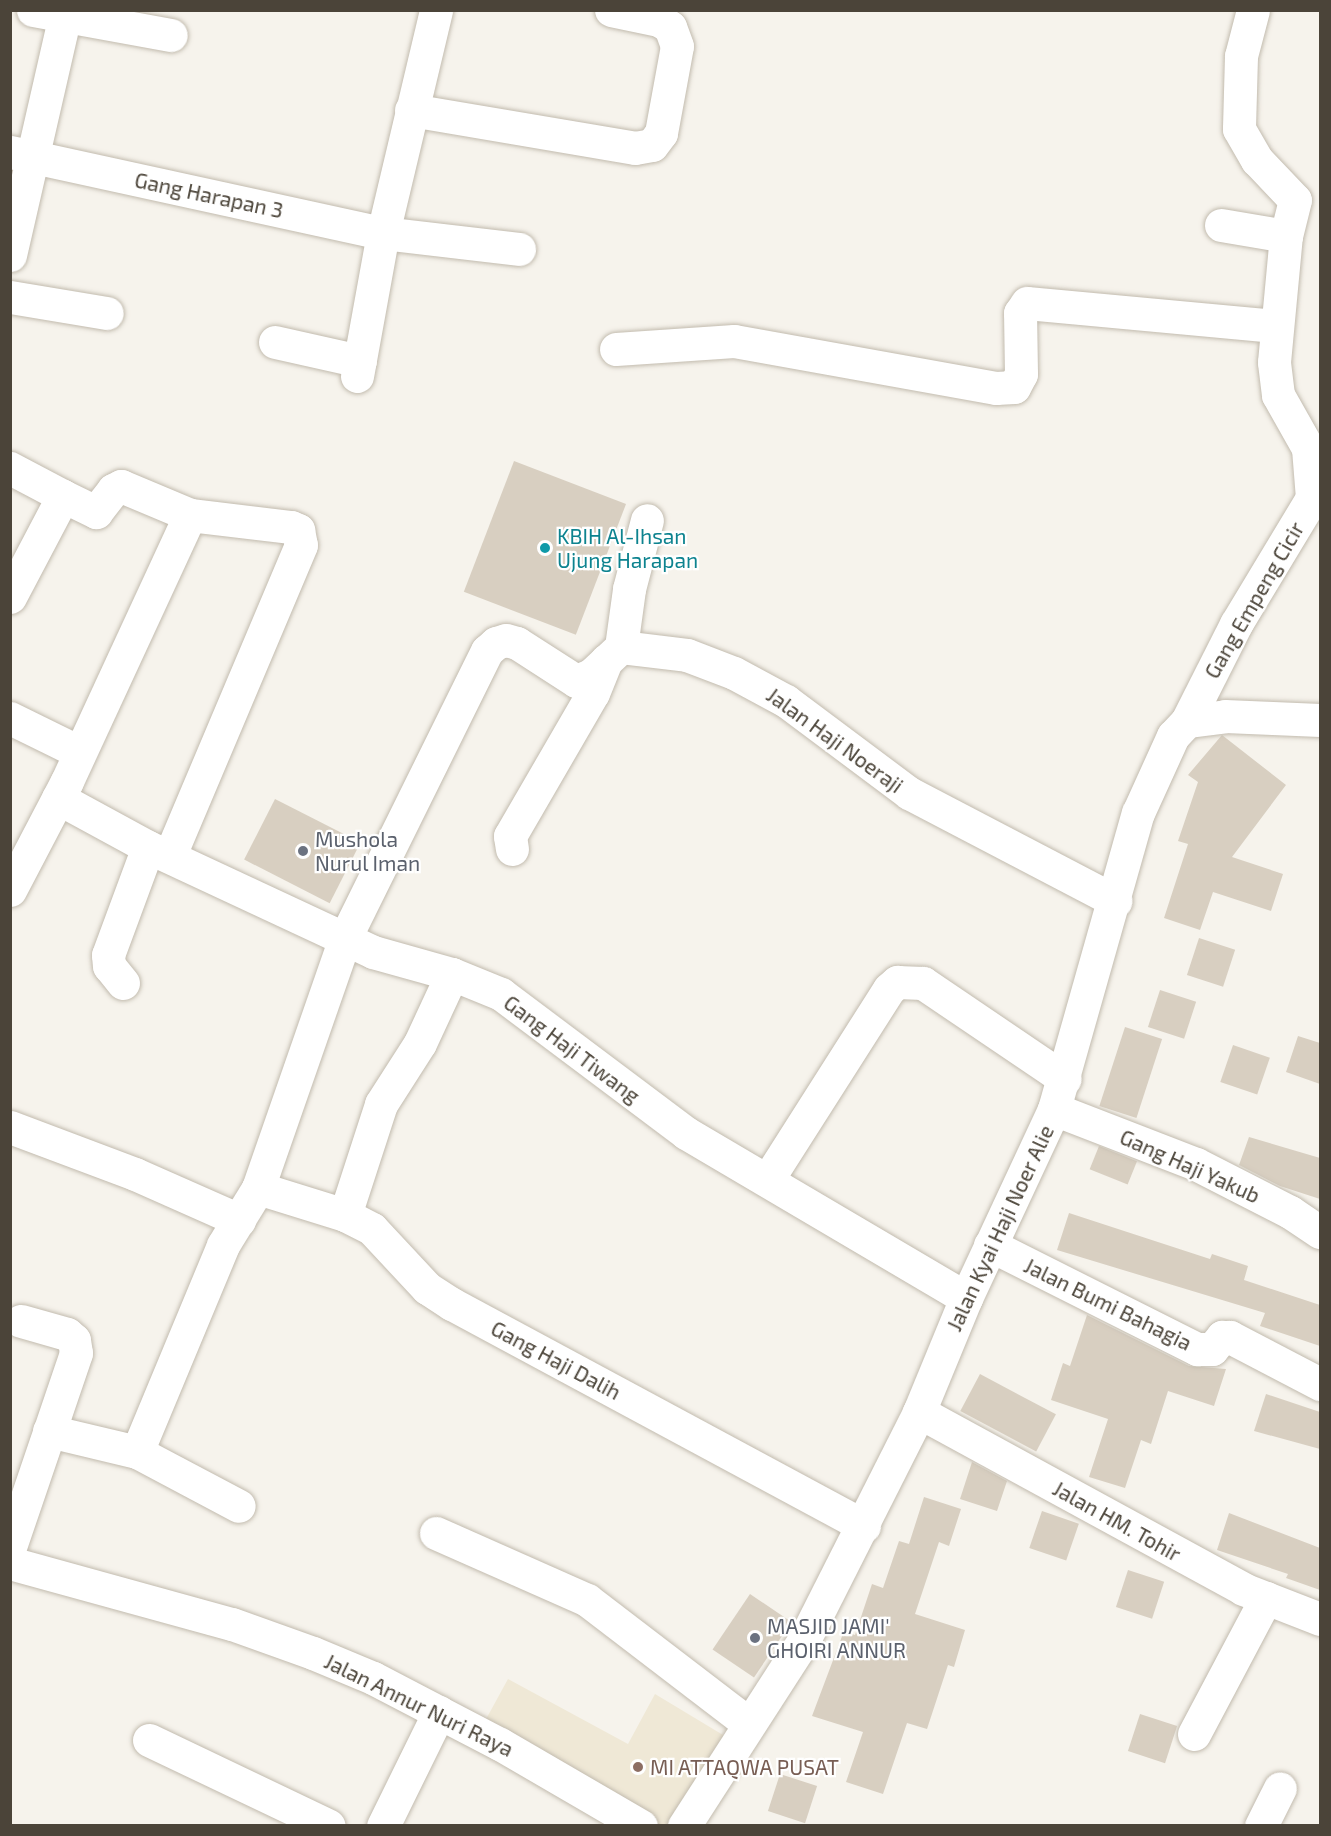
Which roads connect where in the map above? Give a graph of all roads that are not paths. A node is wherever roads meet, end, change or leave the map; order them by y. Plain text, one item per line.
1 (33, 10) edge
2 (436, 10) edge
3 (611, 10) edge
4 (1253, 10) edge
5 (66, 14) edge
6 (171, 35) dead end
7 (411, 110) junction
8 (23, 155) edge
9 (1308, 197) edge
10 (1221, 225) dead end
11 (383, 233) junction
12 (1286, 236) junction
13 (519, 249) dead end
14 (10, 255) edge
15 (10, 297) edge
16 (107, 313) dead end
17 (1275, 326) junction
18 (275, 342) dead end
19 (616, 349) dead end
20 (10, 468) edge
21 (63, 496) junction
22 (190, 515) junction
23 (647, 520) dead end
24 (10, 597) edge
25 (614, 651) junction
26 (10, 718) edge
27 (1320, 720) edge
28 (1187, 721) junction
29 (79, 752) junction
30 (58, 798) junction
31 (512, 849) dead end
32 (159, 851) junction
33 (10, 890) edge
34 (1116, 901) junction
35 (346, 936) junction
36 (452, 974) junction
37 (123, 983) dead end
38 (1065, 1078) junction
39 (1054, 1109) junction
40 (10, 1127) edge
41 (768, 1179) junction
42 (258, 1188) junction
43 (345, 1215) junction
44 (239, 1220) junction
45 (1320, 1232) edge
46 (990, 1245) junction
47 (966, 1298) junction
48 (21, 1322) dead end
49 (1320, 1384) edge
50 (919, 1412) junction
51 (49, 1431) junction
52 (137, 1452) junction
53 (238, 1506) dead end
54 (864, 1526) junction
55 (436, 1533) dead end
56 (10, 1547) edge
57 (10, 1563) edge
58 (1266, 1598) junction
59 (1320, 1619) edge
60 (439, 1712) junction
61 (748, 1723) junction
62 (1194, 1734) dead end
63 (149, 1740) dead end
64 (1280, 1788) dead end
65 (329, 1826) edge
66 (383, 1826) edge
67 (641, 1826) edge
68 (684, 1826) edge
69 (1261, 1826) edge

1 - 5 street
2 - 7 street
3 - 7 street
4 - 9 street
5 - 6 street
5 - 8 street
7 - 11 street
8 - 11 street, Gang Harapan 3
8 - 14 street
9 - 12 street, Gang Empeng Cicir
10 - 12 street
11 - 13 street, Gang Harapan 3
11 - 18 street
12 - 17 street, Gang Empeng Cicir
15 - 16 street
17 - 19 street
17 - 28 street, Gang Empeng Cicir
20 - 21 street
21 - 22 street
21 - 24 street
22 - 29 street
22 - 32 street
23 - 25 street
25 - 31 street
25 - 34 street, Jalan Haji Noeraji
25 - 35 street
26 - 29 street
27 - 28 street
28 - 34 street, Jalan Kyai Haji Noer Alie
29 - 30 street
30 - 32 street, Gang Haji Tiwang
30 - 33 street
32 - 35 street, Gang Haji Tiwang
32 - 37 street
34 - 38 street, Jalan Kyai Haji Noer Alie
35 - 36 street, Gang Haji Tiwang
35 - 42 street
36 - 41 street, Gang Haji Tiwang
36 - 43 street
38 - 39 street, Jalan Kyai Haji Noer Alie
38 - 41 street
39 - 45 street, Gang Haji Yakub
39 - 46 street, Jalan Kyai Haji Noer Alie
40 - 44 street
41 - 47 street, Gang Haji Tiwang
42 - 43 street, Gang Haji Dalih
42 - 44 street
43 - 54 street, Gang Haji Dalih
44 - 52 street
46 - 47 street, Jalan Kyai Haji Noer Alie
46 - 49 street, Jalan Bumi Bahagia
47 - 50 street, Jalan Kyai Haji Noer Alie
48 - 51 street
50 - 54 street, Jalan Kyai Haji Noer Alie
50 - 58 street, Jalan HM. Tohir
51 - 52 street
51 - 56 street
52 - 53 street
54 - 61 street, Jalan Kyai Haji Noer Alie
55 - 61 street
57 - 60 street, Jalan Annur Nuri Raya
58 - 59 street, Jalan HM. Tohir
58 - 62 street
60 - 66 street
60 - 67 street, Jalan Annur Nuri Raya
61 - 68 street, Jalan Kyai Haji Noer Alie
63 - 65 street
64 - 69 street

